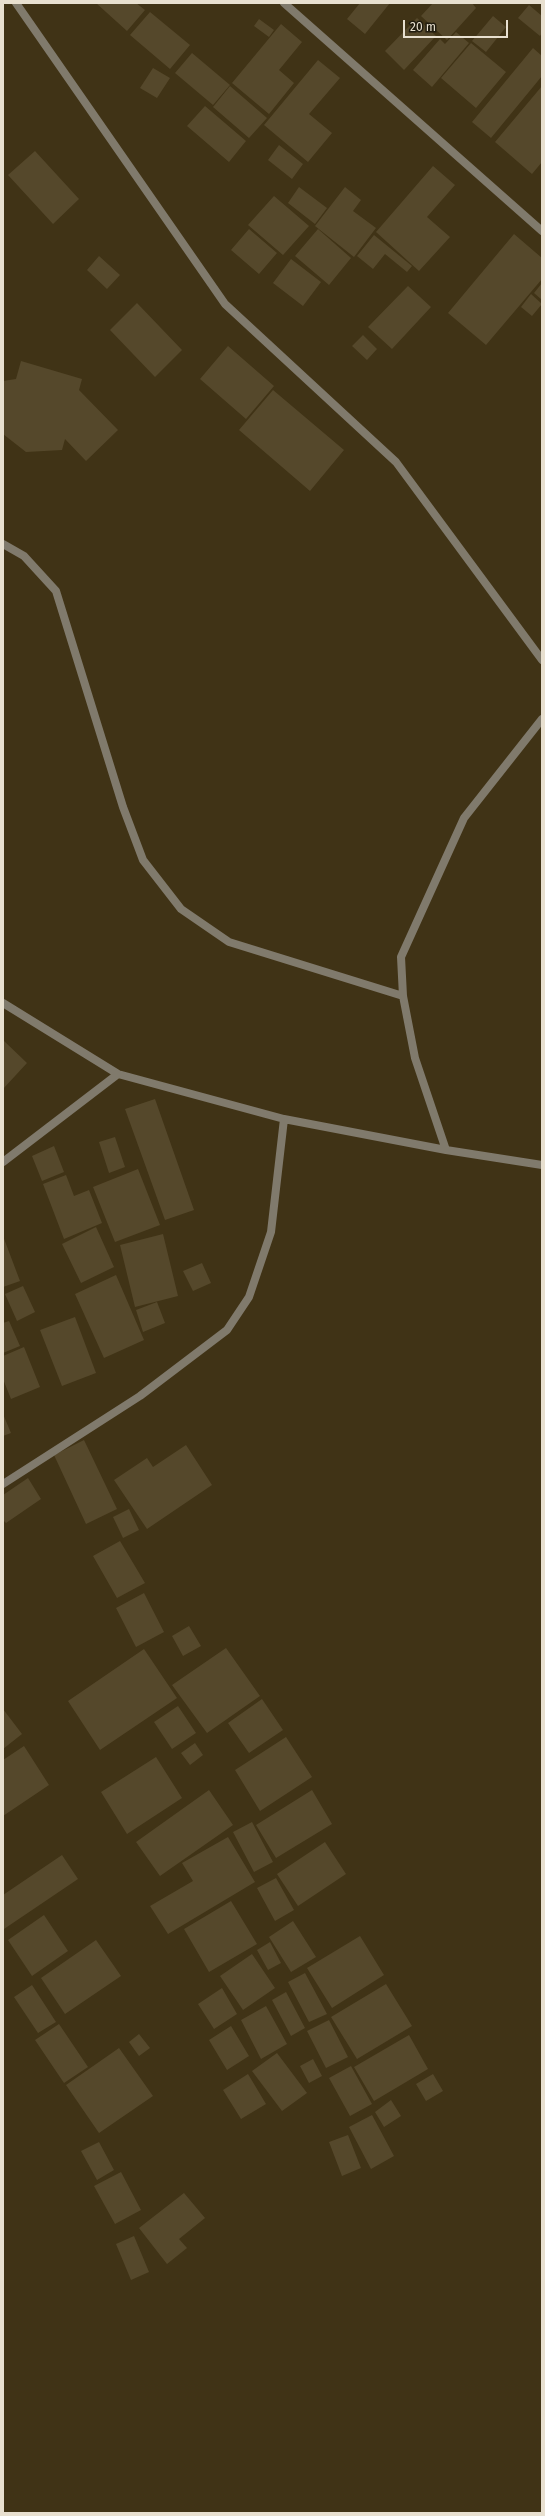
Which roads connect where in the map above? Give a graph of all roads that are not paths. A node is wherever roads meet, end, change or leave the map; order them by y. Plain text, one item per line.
1 (16, 3) edge
2 (284, 3) edge
3 (542, 231) edge
4 (3, 544) edge
5 (542, 660) edge
6 (542, 719) edge
7 (403, 996) junction
8 (3, 1003) edge
9 (118, 1074) junction
10 (284, 1119) junction
11 (446, 1150) junction
12 (3, 1162) edge
13 (542, 1165) edge
14 (3, 1484) edge

1 - 5 street
2 - 3 street
4 - 7 street
6 - 7 street
7 - 11 street
8 - 9 street
9 - 10 street
9 - 12 street
10 - 11 street
10 - 14 street
11 - 13 street

